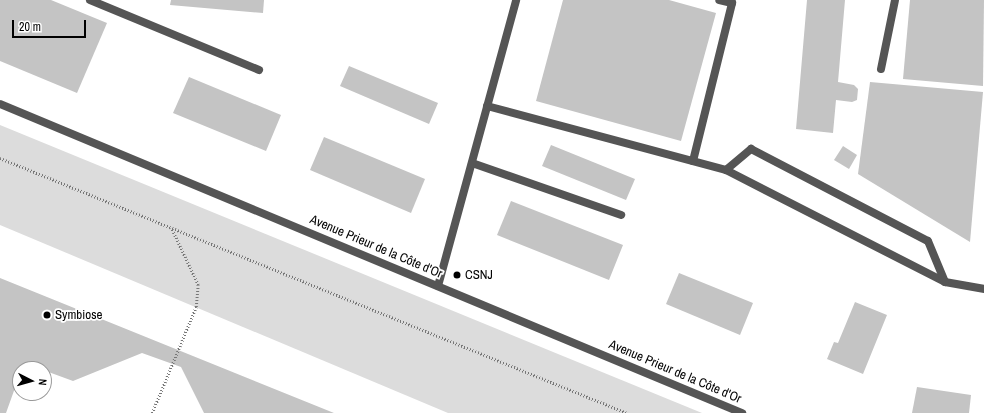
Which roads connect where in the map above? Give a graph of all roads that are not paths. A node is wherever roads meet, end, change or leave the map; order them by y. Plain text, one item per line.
1 (90, 0) edge
2 (516, 0) edge
3 (719, 0) edge
4 (895, 0) edge
5 (881, 69) dead end
6 (259, 70) dead end
7 (0, 104) edge
8 (487, 106) junction
9 (693, 161) junction
10 (472, 163) junction
11 (726, 170) junction
12 (621, 215) dead end
13 (945, 282) junction
14 (438, 286) junction
15 (984, 289) edge
16 (742, 413) edge

1 - 6 street
2 - 8 street
3 - 9 street
4 - 5 street
7 - 14 street, Avenue Prieur de la Côte d'Or
8 - 9 street
8 - 10 street
9 - 11 street
10 - 12 street
10 - 14 street
11 - 13 street
11 - 13 street
13 - 15 street
14 - 16 street, Avenue Prieur de la Côte d'Or

